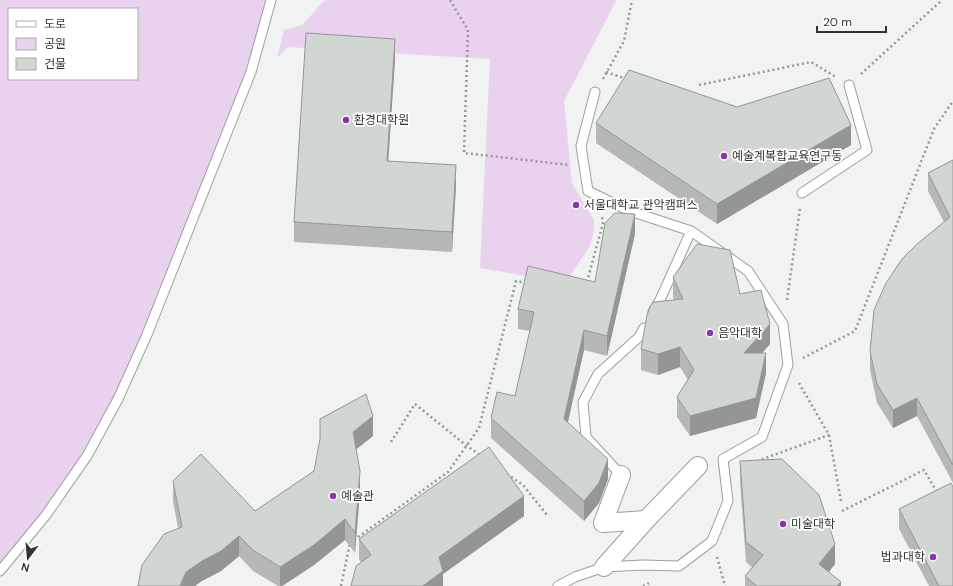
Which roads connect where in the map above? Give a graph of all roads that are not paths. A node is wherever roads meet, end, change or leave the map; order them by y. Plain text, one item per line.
1 (271, 0) edge
2 (849, 85) road end
3 (595, 92) road end
4 (802, 194) road end
5 (691, 231) junction
6 (698, 466) dead end
7 (621, 475) joint
8 (646, 520) junction
9 (604, 567) junction
10 (0, 571) edge
11 (558, 586) edge

1 - 10 lane
2 - 4 lane
3 - 5 lane
5 - 7 lane
5 - 9 lane
6 - 8 street
7 - 8 street
8 - 9 street
9 - 11 lane

